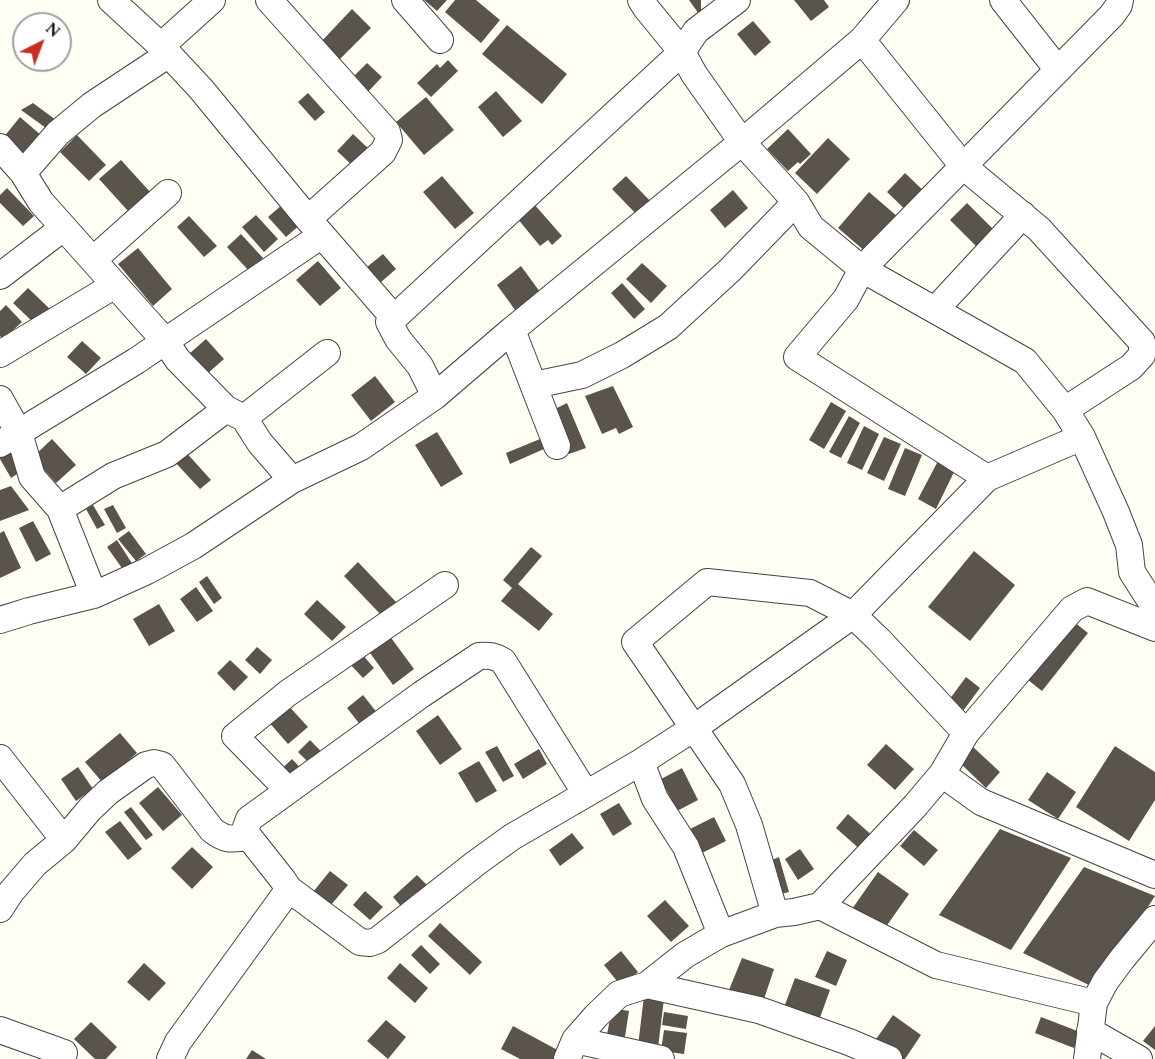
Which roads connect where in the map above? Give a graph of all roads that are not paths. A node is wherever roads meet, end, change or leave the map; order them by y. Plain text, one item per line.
1 (111, 0) edge
2 (212, 0) edge
3 (268, 0) edge
4 (405, 0) edge
5 (641, 0) edge
6 (737, 0) edge
7 (897, 0) edge
8 (1003, 0) edge
9 (1120, 0) edge
10 (440, 40) dead end
11 (862, 40) junction
12 (165, 50) junction
13 (682, 52) junction
14 (1058, 70) junction
15 (742, 142) junction
16 (0, 147) edge
17 (963, 166) junction
18 (23, 173) junction
19 (168, 193) dead end
20 (796, 202) junction
21 (1023, 216) junction
22 (315, 227) junction
23 (63, 228) junction
24 (93, 260) junction
25 (862, 269) junction
26 (0, 276) edge
27 (115, 285) junction
28 (934, 310) junction
29 (394, 318) junction
30 (512, 330) junction
31 (165, 341) junction
32 (327, 353) dead end
33 (0, 354) edge
34 (534, 385) junction
35 (435, 396) junction
36 (0, 399) edge
37 (1065, 410) junction
38 (235, 413) junction
39 (1082, 437) junction
40 (9, 438) edge
41 (556, 446) dead end
42 (987, 478) junction
43 (292, 480) junction
44 (60, 509) junction
45 (445, 585) dead end
46 (94, 596) junction
47 (1155, 608) edge
48 (854, 615) junction
49 (0, 620) edge
50 (1155, 628) edge
51 (694, 728) junction
52 (966, 733) junction
53 (0, 758) edge
54 (641, 762) junction
55 (942, 774) junction
56 (288, 790) junction
57 (586, 794) junction
58 (249, 837) junction
59 (64, 840) junction
60 (1155, 874) edge
61 (289, 889) junction
62 (820, 906) junction
63 (0, 909) edge
64 (775, 914) junction
65 (1155, 919) edge
66 (721, 934) junction
67 (647, 985) junction
68 (1094, 1003) junction
69 (0, 1030) edge
70 (1090, 1031) junction
71 (571, 1050) edge
72 (64, 1053) dead end
73 (170, 1059) edge
74 (661, 1059) edge
75 (889, 1059) edge
76 (1087, 1059) edge
77 (1139, 1059) edge

1 - 12 street
2 - 12 street
3 - 22 street
4 - 10 street
5 - 13 street
6 - 13 street
7 - 11 street
8 - 14 street
9 - 14 street
11 - 15 street
11 - 17 street
12 - 18 street
12 - 22 street
13 - 15 street
13 - 29 street
14 - 17 street
15 - 20 street
15 - 30 street
16 - 18 street
17 - 21 street
17 - 25 street
18 - 23 street
19 - 24 street
20 - 25 street
20 - 34 street
21 - 28 street
21 - 37 street
22 - 29 street
22 - 31 street
23 - 24 street
23 - 26 street
24 - 27 street
25 - 28 street
25 - 42 street
27 - 31 street
27 - 33 street
28 - 37 street
29 - 35 street
30 - 34 street
30 - 35 street
31 - 38 street
31 - 40 street
32 - 38 street
34 - 41 street
35 - 43 street
36 - 40 street
37 - 39 street
38 - 43 street
38 - 44 street
39 - 42 street
39 - 47 street
40 - 44 street
42 - 48 street
43 - 46 street
44 - 46 street
45 - 56 street
46 - 49 street
48 - 51 street
48 - 51 street
48 - 52 street
50 - 52 street
51 - 54 street
51 - 64 street
52 - 55 street
53 - 59 street
54 - 57 street
54 - 66 street
55 - 60 street
55 - 62 street
56 - 57 street
56 - 58 street
57 - 61 street
58 - 59 street
58 - 61 street
59 - 63 street
61 - 73 street
62 - 64 street
62 - 68 street
64 - 66 street
65 - 68 street
66 - 67 street
67 - 71 street
67 - 75 street
68 - 70 street
69 - 72 street
70 - 76 street
70 - 77 street
71 - 74 street

